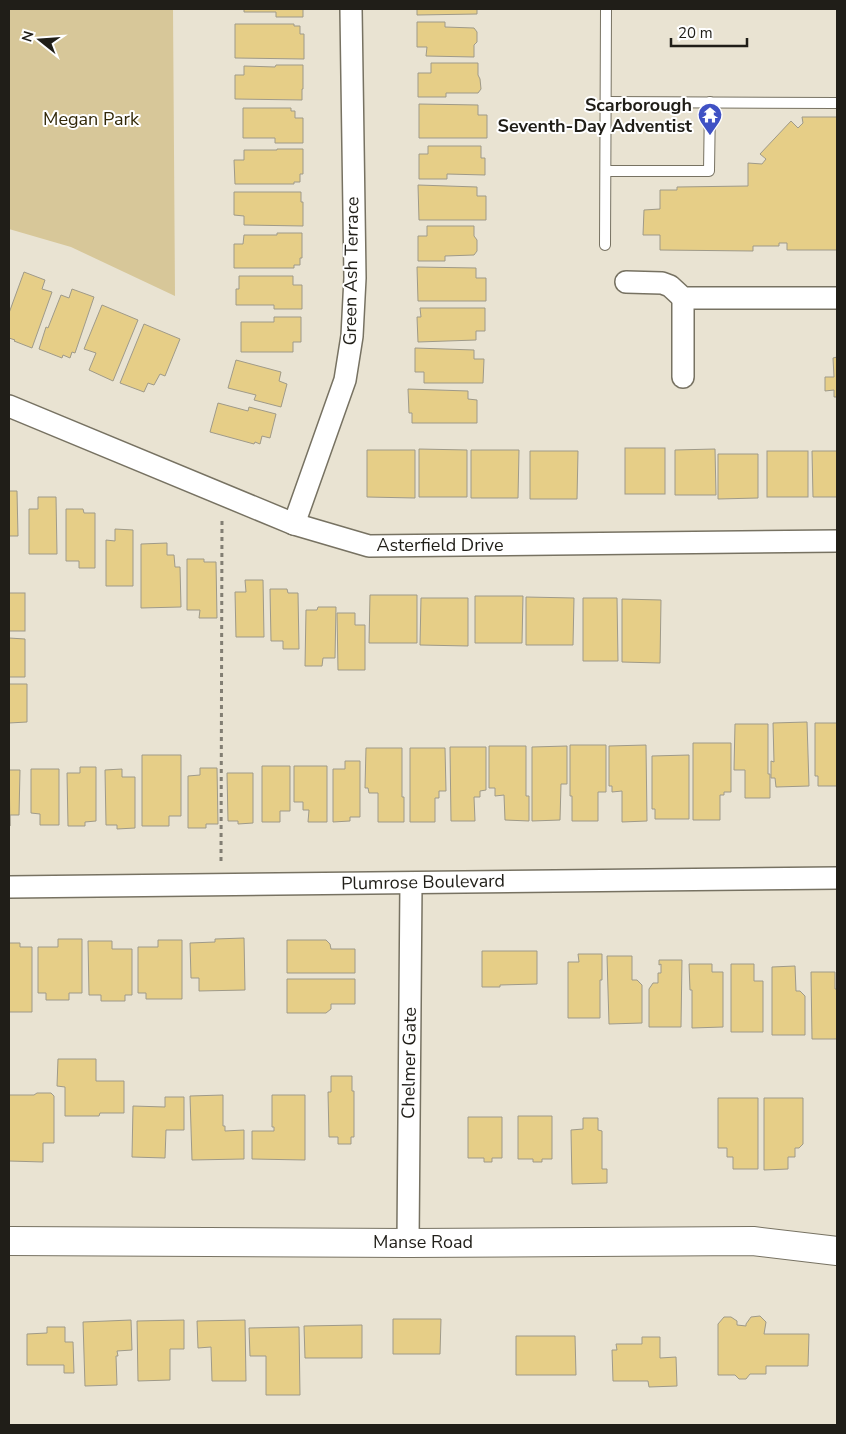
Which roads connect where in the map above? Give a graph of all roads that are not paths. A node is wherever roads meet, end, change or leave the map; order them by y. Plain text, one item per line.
1 (351, 9) edge
2 (606, 9) edge
3 (606, 102) junction
4 (710, 102) junction
5 (837, 103) edge
6 (606, 171) junction
7 (605, 245) dead end
8 (626, 282) dead end
9 (683, 298) junction
10 (837, 298) edge
11 (683, 377) dead end
12 (9, 406) edge
13 (294, 524) junction
14 (837, 541) edge
15 (837, 878) edge
16 (411, 883) junction
17 (9, 887) edge
18 (9, 1241) edge
19 (408, 1243) junction
20 (837, 1251) edge

1 - 13 street, Green Ash Terrace
2 - 3 lane
3 - 4 lane
3 - 6 lane
4 - 5 lane
4 - 6 lane
6 - 7 lane
8 - 9 street
9 - 10 street
9 - 11 street
12 - 13 street, Asterfield Drive
13 - 14 street, Asterfield Drive
15 - 16 street, Plumrose Boulevard
16 - 17 street, Plumrose Boulevard
16 - 19 street, Chelmer Gate
18 - 19 street, Manse Road
19 - 20 street, Manse Road

